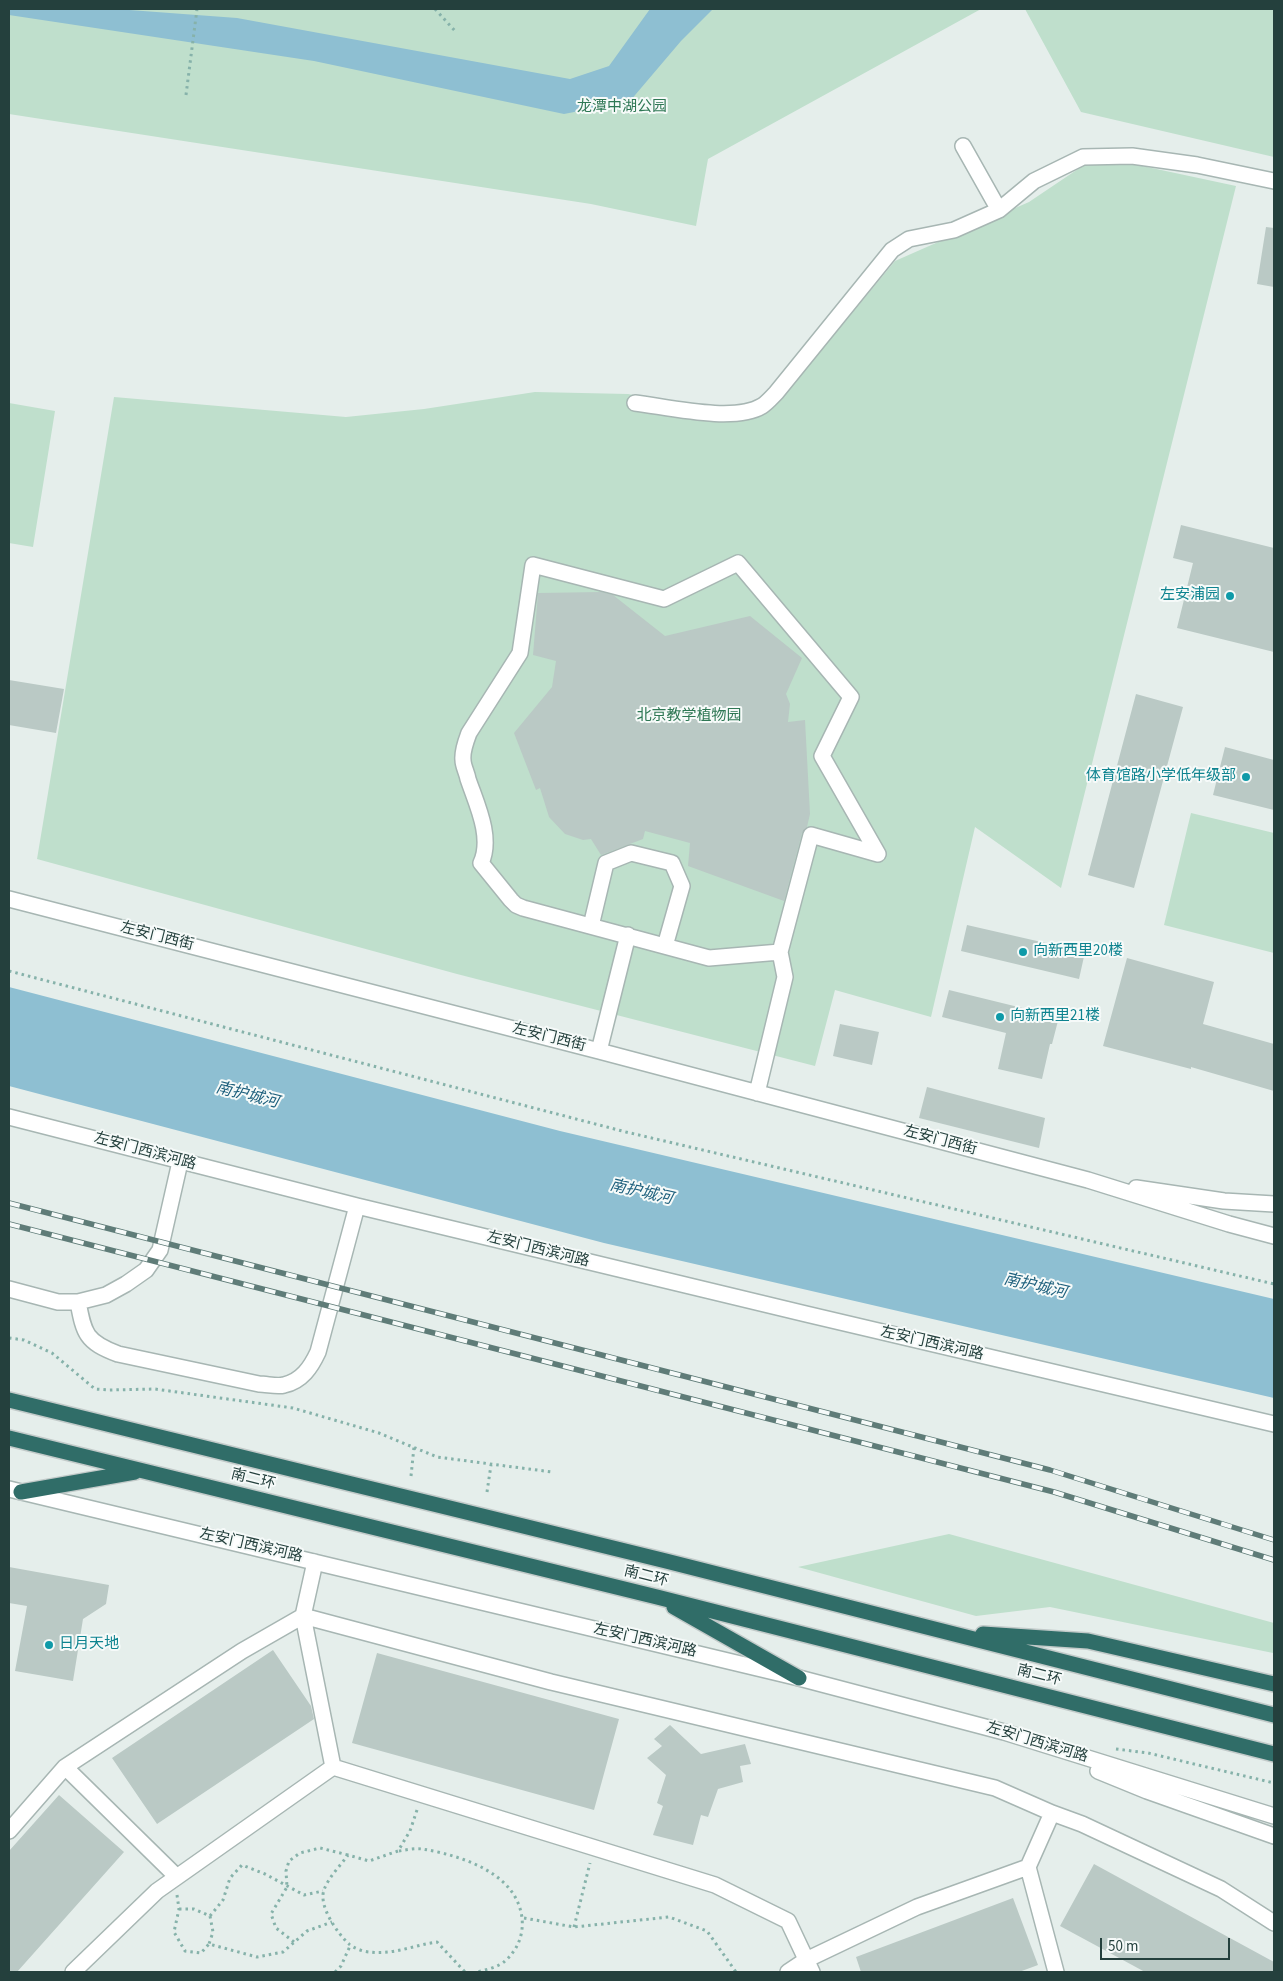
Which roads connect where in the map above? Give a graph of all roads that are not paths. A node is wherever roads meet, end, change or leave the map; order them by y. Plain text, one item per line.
1 (963, 146) dead end
2 (1274, 181) edge
3 (999, 210) junction
4 (635, 403) dead end
5 (9, 899) edge
6 (591, 926) junction
7 (628, 935) junction
8 (666, 946) junction
9 (780, 952) junction
10 (599, 1051) junction
11 (757, 1093) junction
12 (9, 1117) edge
13 (180, 1162) junction
14 (1088, 1180) junction
15 (1274, 1204) edge
16 (357, 1206) junction
17 (1274, 1236) edge
18 (9, 1289) edge
19 (78, 1302) junction
20 (9, 1400) edge
21 (1274, 1424) edge
22 (9, 1438) edge
23 (141, 1471) junction
24 (15, 1490) edge
25 (315, 1562) junction
26 (657, 1597) junction
27 (304, 1616) junction
28 (948, 1632) junction
29 (800, 1678) junction
30 (1274, 1684) edge
31 (1274, 1715) edge
32 (1004, 1732) junction
33 (1274, 1754) edge
34 (65, 1767) junction
35 (333, 1767) junction
36 (1052, 1813) junction
37 (1274, 1816) edge
38 (9, 1831) edge
39 (1274, 1836) edge
40 (1028, 1867) junction
41 (177, 1877) junction
42 (1274, 1922) edge
43 (809, 1966) edge
44 (73, 1972) edge
45 (788, 1972) edge
46 (1056, 1972) edge

1 - 3 street
2 - 3 street
3 - 4 street
5 - 10 street, 左安门西街
6 - 7 street
6 - 8 street
6 - 9 street
7 - 8 street
7 - 10 street
8 - 9 street
9 - 11 street
10 - 11 street, 左安门西街
11 - 14 street, 左安门西街
12 - 13 street, 左安门西滨河路
13 - 16 street, 左安门西滨河路
13 - 19 street
14 - 15 street, 左安门西街
14 - 17 street, 左安门西街
16 - 19 street
16 - 21 street, 左安门西滨河路
18 - 19 street
20 - 28 highway, 南二环
22 - 23 highway, 南二环
23 - 24 highway
23 - 26 highway, 南二环
24 - 25 street, 左安门西滨河路
25 - 27 street
25 - 29 street, 左安门西滨河路
26 - 29 highway
26 - 33 highway, 南二环
27 - 34 street
27 - 35 street
27 - 36 street
28 - 30 highway
28 - 31 highway, 南二环
29 - 32 street, 左安门西滨河路
32 - 37 street, 左安门西滨河路
32 - 39 street
34 - 38 street
34 - 41 street
35 - 41 street
35 - 43 street
36 - 40 street
36 - 42 street
40 - 43 street
40 - 46 street
41 - 44 street
43 - 45 street

